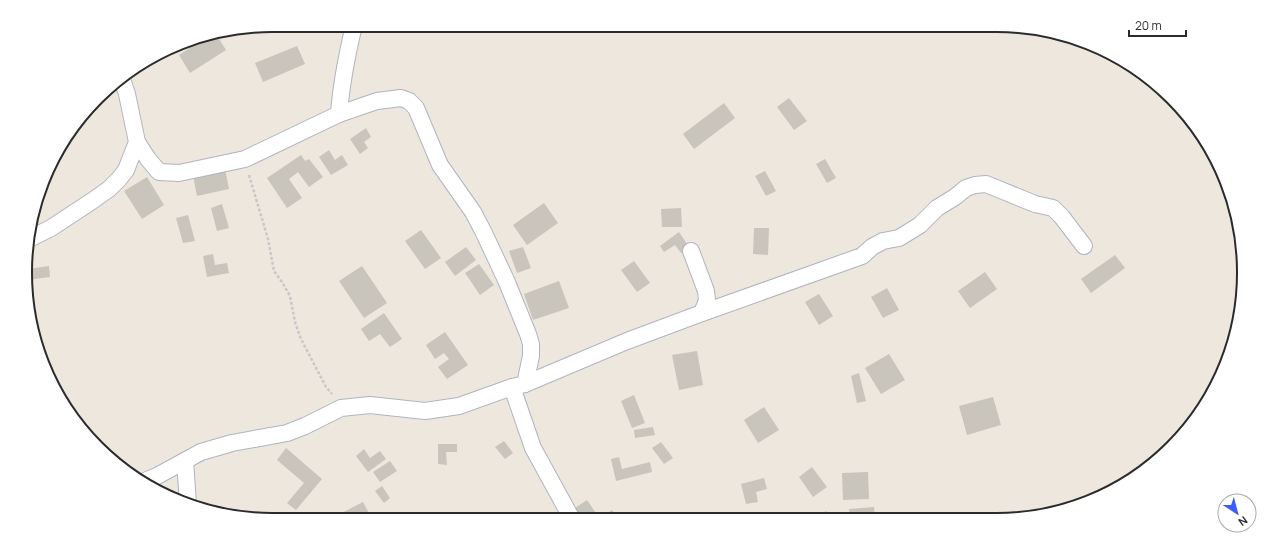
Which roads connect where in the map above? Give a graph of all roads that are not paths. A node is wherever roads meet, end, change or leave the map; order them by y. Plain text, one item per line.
1 (352, 32) edge
2 (124, 84) edge
3 (339, 114) junction
4 (137, 142) junction
5 (35, 236) edge
6 (1084, 246) dead end
7 (691, 251) dead end
8 (702, 313) junction
9 (518, 386) junction
10 (185, 461) junction
11 (149, 479) edge
12 (188, 498) edge
13 (569, 513) edge

1 - 3 street
2 - 4 street
3 - 4 street
3 - 9 street
4 - 5 street
6 - 8 street
7 - 8 street
8 - 9 street
9 - 10 street
9 - 13 street
10 - 11 street
10 - 12 street

